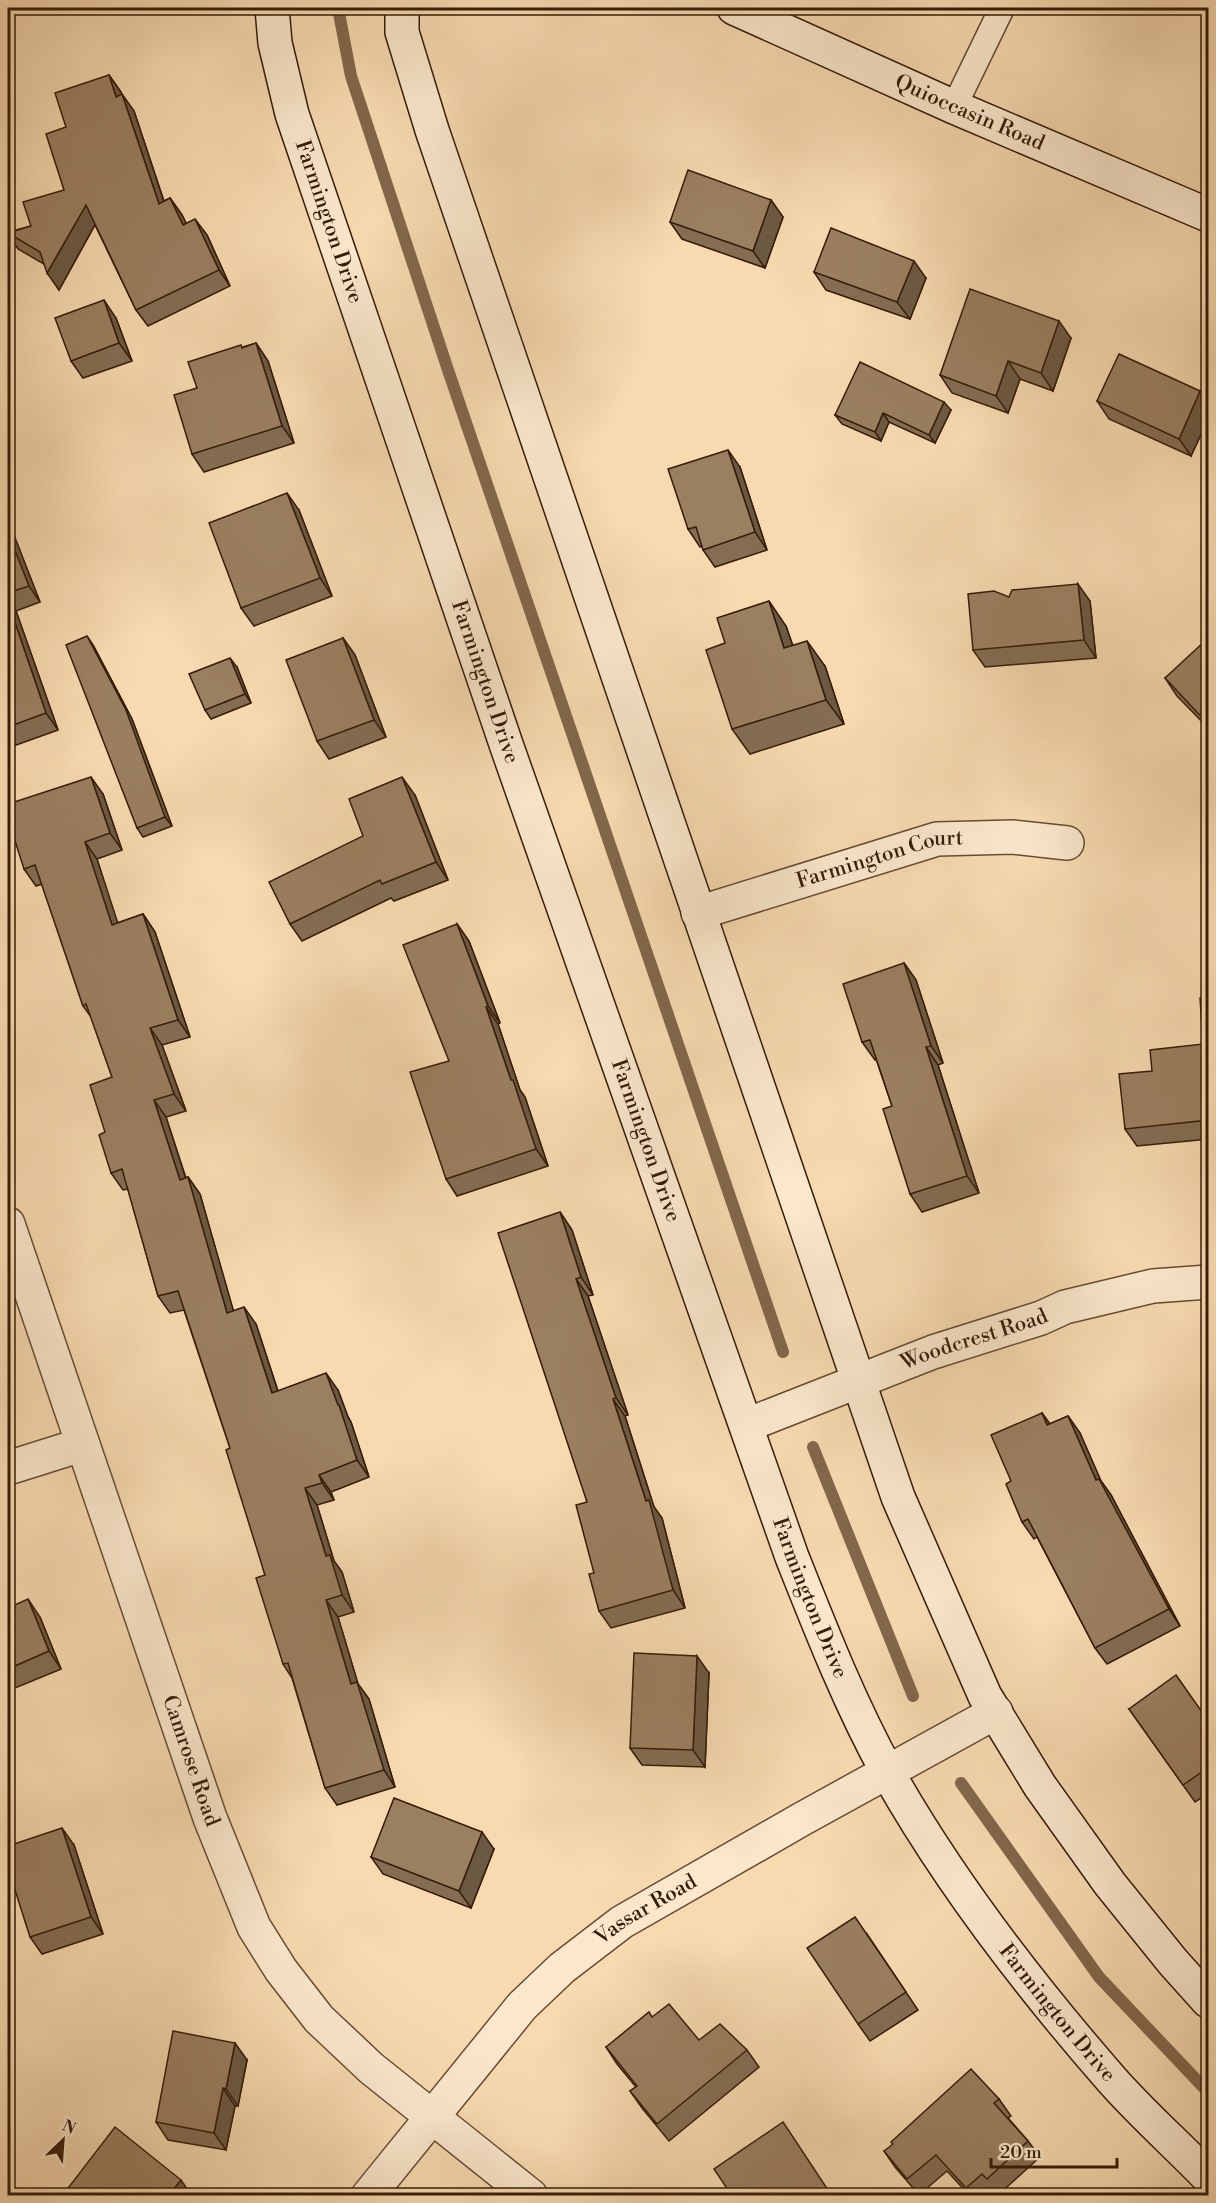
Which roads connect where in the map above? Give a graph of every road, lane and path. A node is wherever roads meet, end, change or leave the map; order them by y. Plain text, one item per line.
1 (272, 8) edge
2 (402, 8) edge
3 (734, 8) edge
4 (1002, 8) edge
5 (954, 107) junction
6 (1209, 215) edge
7 (1067, 843) dead end
8 (698, 913) junction
9 (8, 1224) edge
10 (1209, 1282) edge
11 (857, 1381) junction
12 (747, 1425) junction
13 (81, 1445) junction
14 (8, 1468) edge
15 (996, 1712) junction
16 (888, 1772) junction
17 (1209, 2001) edge
18 (433, 2116) junction
19 (1209, 2177) edge
20 (368, 2196) edge
21 (531, 2196) edge

1 - 12 street, Farmington Drive
2 - 8 street
3 - 5 street, Quioccasin Road
4 - 5 lane
5 - 6 street, Quioccasin Road
7 - 8 street, Farmington Court
8 - 11 street
9 - 13 street, Camrose Road
10 - 11 street, Woodcrest Road
11 - 12 street, Woodcrest Road
11 - 15 street
12 - 16 street, Farmington Drive
13 - 14 street
13 - 18 street, Camrose Road
15 - 16 street, Vassar Road
15 - 17 street
16 - 18 street, Vassar Road
16 - 19 street, Farmington Drive
18 - 20 street, Vassar Road
18 - 21 street, Camrose Road

